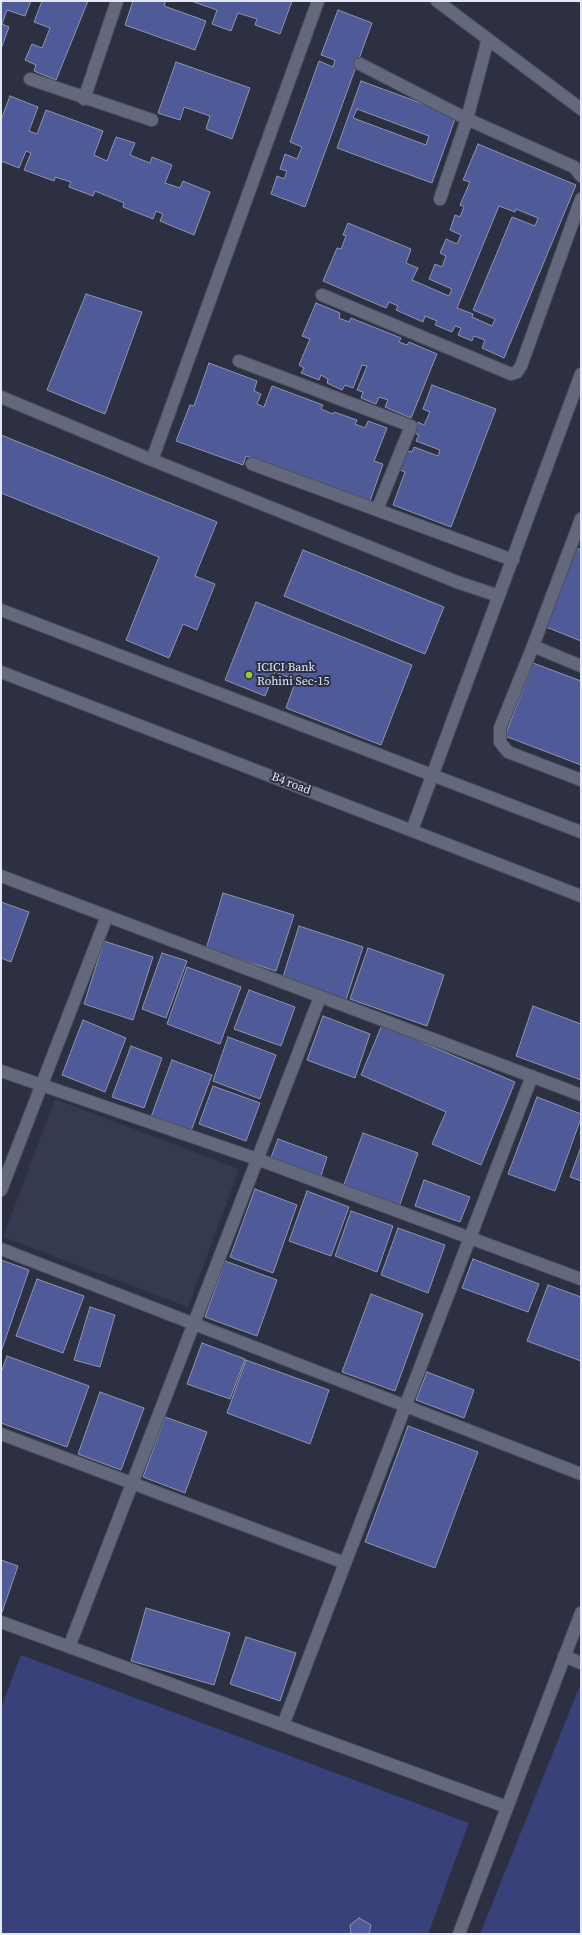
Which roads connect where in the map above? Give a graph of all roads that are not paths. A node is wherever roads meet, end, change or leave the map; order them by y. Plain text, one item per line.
1 (118, 1) edge
2 (318, 1) edge
3 (437, 1) edge
4 (488, 39) junction
5 (360, 64) dead end
6 (30, 80) dead end
7 (84, 99) junction
8 (581, 108) edge
9 (467, 119) junction
10 (152, 120) dead end
11 (581, 176) edge
12 (440, 199) dead end
13 (581, 199) edge
14 (322, 295) dead end
15 (239, 361) dead end
16 (580, 382) edge
17 (1, 397) edge
18 (152, 460) junction
19 (252, 464) dead end
20 (377, 510) junction
21 (581, 519) edge
22 (579, 532) edge
23 (513, 560) junction
24 (499, 596) junction
25 (1, 610) edge
26 (533, 646) junction
27 (581, 666) edge
28 (1, 672) edge
29 (432, 775) junction
30 (581, 780) edge
31 (412, 830) junction
32 (581, 832) edge
33 (1, 876) edge
34 (581, 896) edge
35 (107, 916) junction
36 (320, 997) junction
37 (1, 1071) edge
38 (532, 1076) junction
39 (42, 1086) junction
40 (581, 1095) edge
41 (257, 1159) junction
42 (1, 1190) edge
43 (470, 1238) junction
44 (1, 1249) edge
45 (581, 1279) edge
46 (194, 1324) junction
47 (405, 1405) junction
48 (1, 1434) edge
49 (581, 1474) edge
50 (132, 1483) junction
51 (345, 1563) junction
52 (581, 1613) edge
53 (1, 1622) edge
54 (69, 1647) junction
55 (564, 1656) junction
56 (581, 1663) edge
57 (283, 1725) junction
58 (507, 1807) junction
59 (458, 1934) edge

1 - 7 street
2 - 18 street
3 - 4 street
4 - 8 street
4 - 9 street
5 - 9 street
6 - 7 street
7 - 10 street
9 - 11 street
9 - 12 street
13 - 14 street
15 - 20 street
16 - 23 street
17 - 18 street
18 - 24 street
19 - 20 street
20 - 23 street
21 - 22 street
22 - 26 street
23 - 24 street
24 - 29 street
25 - 29 street
26 - 27 street
26 - 30 street
28 - 31 street, B4 road
29 - 31 street
29 - 32 street
31 - 34 street, B4 road
33 - 35 street
35 - 36 street
35 - 39 street
36 - 38 street
36 - 41 street
37 - 39 street
38 - 40 street
38 - 43 street
39 - 41 street
39 - 42 street
41 - 43 street
41 - 46 street
43 - 45 street
43 - 47 street
44 - 46 street
46 - 47 street
46 - 50 street
47 - 49 street
47 - 51 street
48 - 50 street
50 - 51 street
50 - 54 street
51 - 57 street
52 - 55 street
53 - 54 street
54 - 57 street
55 - 56 street
55 - 58 street
57 - 58 street
58 - 59 street

